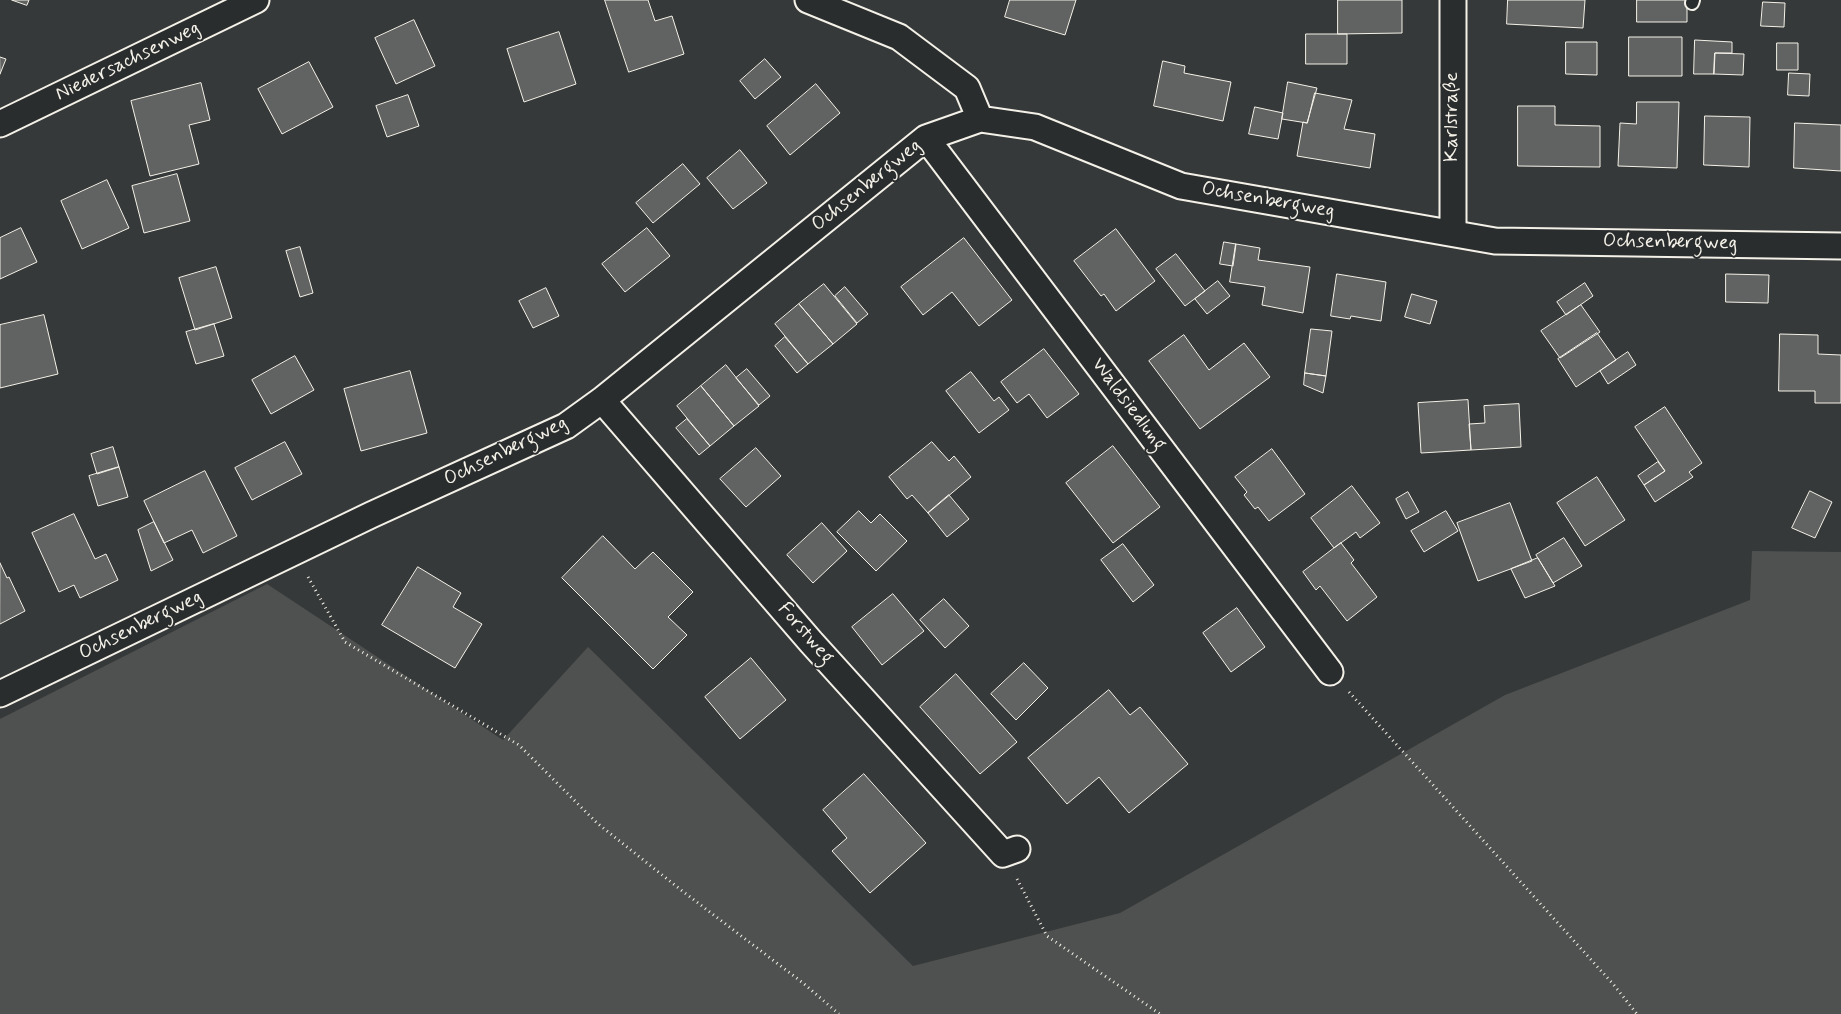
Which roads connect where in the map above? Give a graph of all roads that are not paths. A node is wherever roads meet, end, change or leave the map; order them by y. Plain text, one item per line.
1 (256, 0) edge
2 (808, 0) edge
3 (1453, 0) edge
4 (980, 119) junction
5 (0, 124) edge
6 (926, 138) junction
7 (1453, 233) junction
8 (1841, 246) edge
9 (602, 400) junction
10 (1330, 672) road end
11 (0, 694) edge
12 (1010, 852) road end

1 - 5 street, Niedersachsenweg
2 - 4 street
3 - 7 street, Karlstraße
4 - 6 street, Ochsenbergweg
4 - 7 street, Ochsenbergweg
6 - 9 street, Ochsenbergweg
6 - 10 street, Waldsiedlung
7 - 8 street, Ochsenbergweg
9 - 11 street, Ochsenbergweg
9 - 12 street, Forstweg

